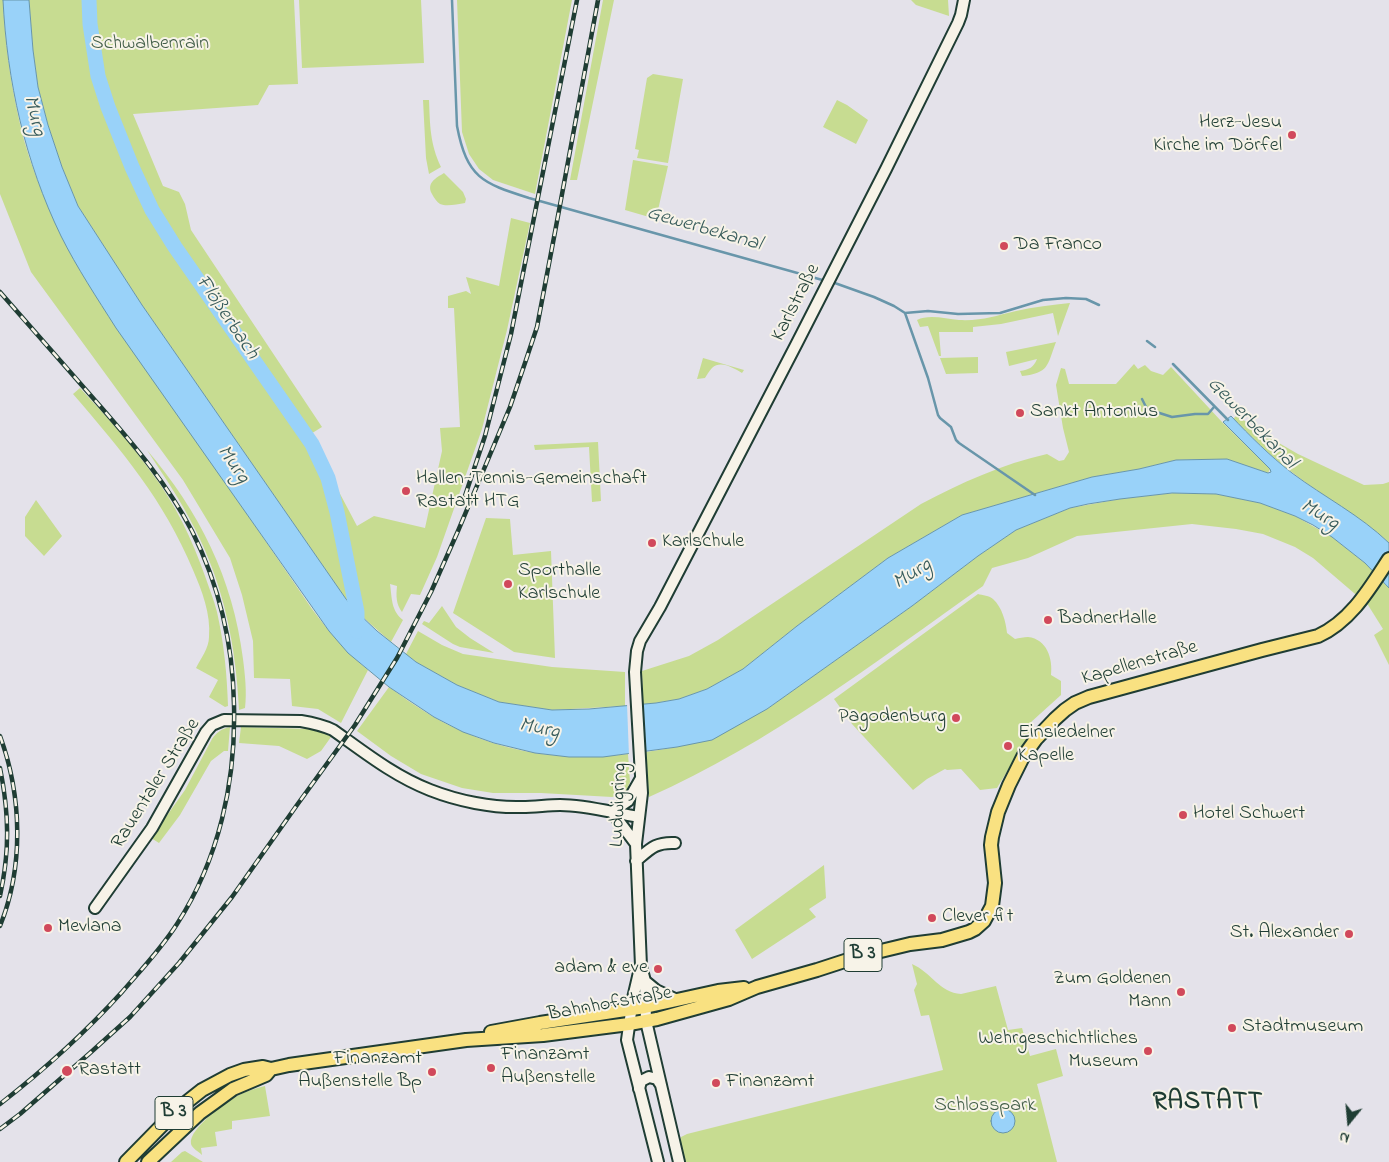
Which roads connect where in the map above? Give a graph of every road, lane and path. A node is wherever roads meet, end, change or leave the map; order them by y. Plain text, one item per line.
1 (964, 0) edge
2 (1389, 559) edge
3 (653, 618) joint
4 (638, 793) junction
5 (612, 812) junction
6 (639, 817) junction
7 (675, 843) dead end
8 (636, 844) junction
9 (636, 861) junction
10 (994, 897) joint
11 (95, 908) dead end
12 (641, 966) junction
13 (644, 981) junction
14 (757, 987) junction
15 (675, 999) junction
16 (645, 1007) junction
17 (632, 1009) junction
18 (646, 1021) junction
19 (629, 1024) junction
20 (466, 1040) junction
21 (271, 1069) junction
22 (661, 1086) junction
23 (640, 1090) junction
24 (126, 1162) edge
25 (148, 1162) edge
26 (658, 1162) edge
27 (679, 1162) edge

1 - 3 street, Karlstraße
2 - 10 main road, Kapellenstraße / B 3
3 - 4 street, Ludwigring
4 - 5 street
4 - 6 street, Ludwigring
5 - 6 street, Rauentaler Straße
5 - 8 street
5 - 11 street, Rauentaler Straße
6 - 8 street, Ludwigring
7 - 9 street
8 - 9 street, Ludwigring
9 - 12 street, Ludwigring
10 - 14 main road, Bahnhofstraße / B 3
12 - 13 street, Ludwigring
12 - 17 street, Ludwigring
13 - 15 street
13 - 16 street, Ludwigring
14 - 15 main road, Bahnhofstraße / B 3
14 - 18 main road, Bahnhofstraße / B 3
15 - 16 main road, Bahnhofstraße / B 3
16 - 17 main road, Bahnhofstraße / B 3
16 - 18 street, Ludwigring
17 - 19 street, Ludwigring
17 - 20 main road, Bahnhofstraße / B 3
18 - 19 main road, Bahnhofstraße / B 3
18 - 22 street, Ludwigring
19 - 20 main road, Bahnhofstraße / B 3
19 - 23 street, Ludwigring
20 - 21 main road, Bahnhofstraße / B 3
21 - 24 main road, Bahnhofstraße / B 3
21 - 25 main road, Bahnhofstraße / B 3
22 - 23 street
22 - 27 street, Ludwigring
23 - 26 street, Ludwigring

